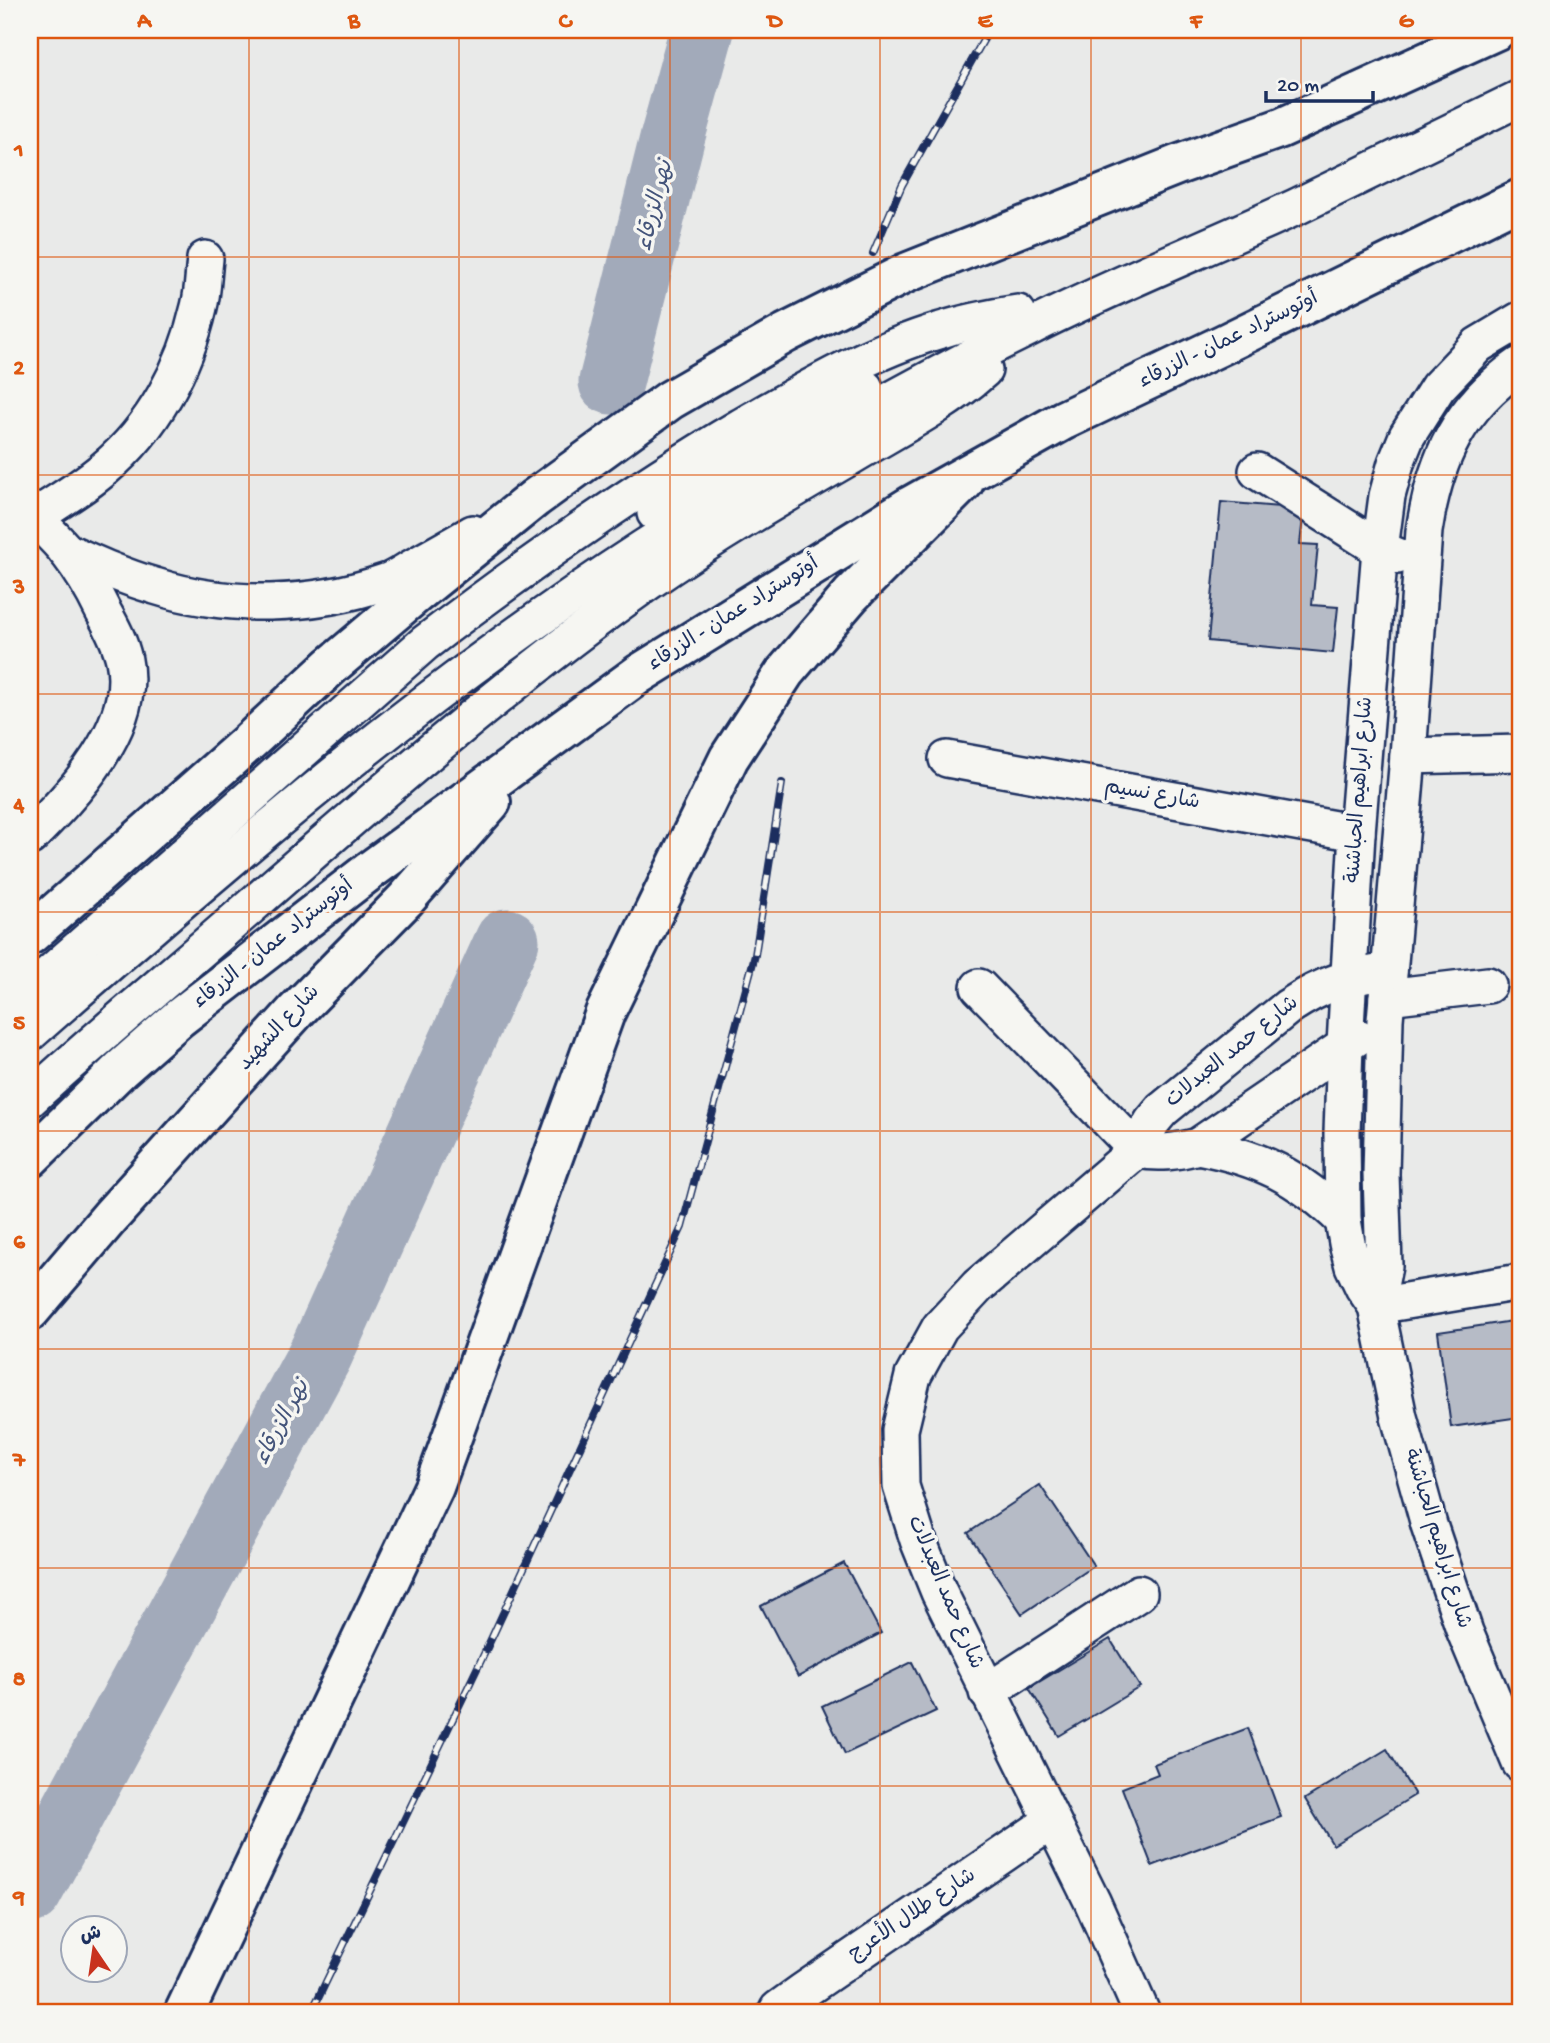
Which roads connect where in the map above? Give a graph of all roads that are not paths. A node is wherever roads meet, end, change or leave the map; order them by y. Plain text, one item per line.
1 (1497, 30) edge
2 (1520, 80) edge
3 (1520, 98) edge
4 (1520, 199) edge
5 (205, 259) dead end
6 (1024, 320) junction
7 (1520, 320) edge
8 (1520, 365) edge
9 (979, 467) junction
10 (1257, 471) dead end
11 (535, 498) junction
12 (32, 515) edge
13 (1380, 549) junction
14 (66, 551) junction
15 (1421, 566) junction
16 (534, 751) junction
17 (1520, 753) edge
18 (1408, 756) junction
19 (947, 759) dead end
20 (1357, 833) junction
21 (30, 837) edge
22 (30, 935) edge
23 (1348, 977) junction
24 (1488, 985) dead end
25 (979, 987) dead end
26 (30, 990) edge
27 (1387, 996) junction
28 (30, 1002) edge
29 (30, 1033) edge
30 (1345, 1045) junction
31 (30, 1099) edge
32 (1198, 1146) junction
33 (1137, 1150) junction
34 (30, 1157) edge
35 (1343, 1220) junction
36 (1520, 1282) edge
37 (1376, 1306) junction
38 (30, 1311) edge
39 (1139, 1593) dead end
40 (987, 1692) junction
41 (1520, 1763) edge
42 (1052, 1821) junction
43 (184, 2013) edge
44 (776, 2013) edge
45 (1142, 2013) edge

1 - 11 main road
2 - 6 street
3 - 6 street
4 - 9 main road, أوتوستراد عمان - الزرقاء
5 - 12 street
6 - 26 street
6 - 28 street
6 - 29 street
6 - 31 street
7 - 13 street, شارع ابراهيم الحباشنة
8 - 15 street, شارع ابراهيم الحباشنة
9 - 16 main road, أوتوستراد عمان - الزرقاء
9 - 43 main road
10 - 13 street
11 - 14 street
11 - 22 main road
12 - 14 street
13 - 15 street
13 - 20 street, شارع ابراهيم الحباشنة
14 - 21 street
15 - 18 street, شارع ابراهيم الحباشنة
16 - 34 main road, أوتوستراد عمان - الزرقاء
16 - 38 main road, شارع الشهيد
17 - 18 street
18 - 27 street, شارع ابراهيم الحباشنة
19 - 20 street, شارع نسيم
20 - 23 street, شارع ابراهيم الحباشنة
23 - 27 street, شارع حمد العبدلات
23 - 30 street, شارع ابراهيم الحباشنة
23 - 33 street, شارع حمد العبدلات
24 - 27 street, شارع حمد العبدلات
25 - 33 street
27 - 30 street
27 - 37 street, شارع ابراهيم الحباشنة
30 - 32 street
30 - 35 street, شارع ابراهيم الحباشنة
32 - 33 street
32 - 35 street
33 - 40 street, شارع حمد العبدلات
35 - 37 street, شارع ابراهيم الحباشنة
36 - 37 street
37 - 41 street, شارع ابراهيم الحباشنة
39 - 40 street
40 - 42 street, شارع حمد العبدلات
42 - 44 street, شارع طلال الأعرج
42 - 45 street, شارع حمد العبدلات

